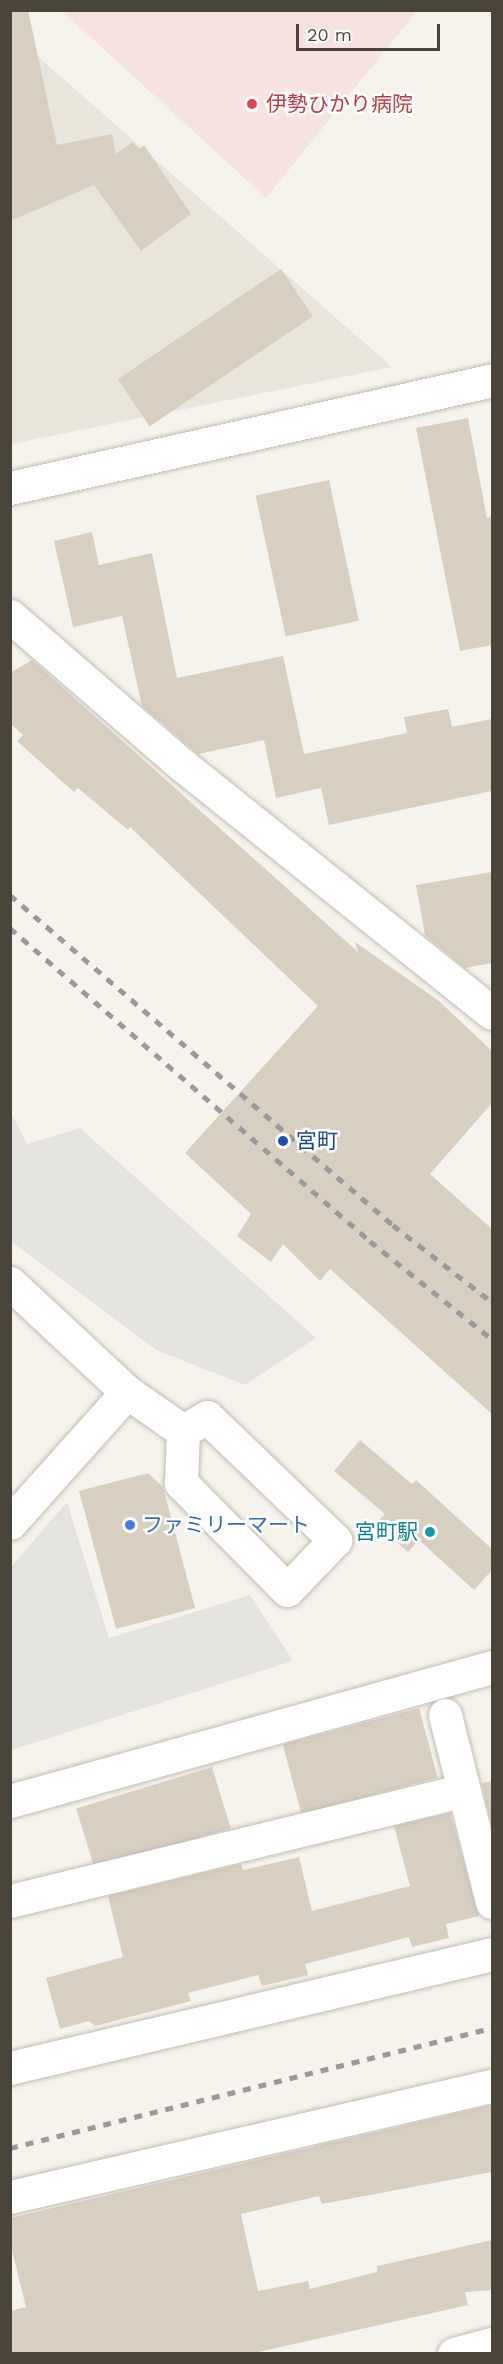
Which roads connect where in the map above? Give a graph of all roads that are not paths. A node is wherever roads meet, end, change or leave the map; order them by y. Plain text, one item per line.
1 (492, 380) edge
2 (10, 488) edge
3 (10, 616) edge
4 (492, 1013) edge
5 (10, 1283) edge
6 (127, 1392) junction
7 (183, 1431) junction
8 (10, 1523) edge
9 (492, 1667) edge
10 (445, 1714) dead end
11 (464, 1790) junction
12 (10, 1801) edge
13 (10, 1901) edge
14 (492, 1902) edge
15 (492, 1954) edge
16 (10, 2068) edge
17 (492, 2086) edge
18 (10, 2197) edge
19 (492, 2344) edge
20 (454, 2354) edge

1 - 2 street
3 - 4 street
5 - 6 street
6 - 7 street
6 - 8 street
7 - 7 street
9 - 12 street
10 - 11 street
11 - 13 street
11 - 14 street
15 - 16 street
17 - 18 street
19 - 20 street

